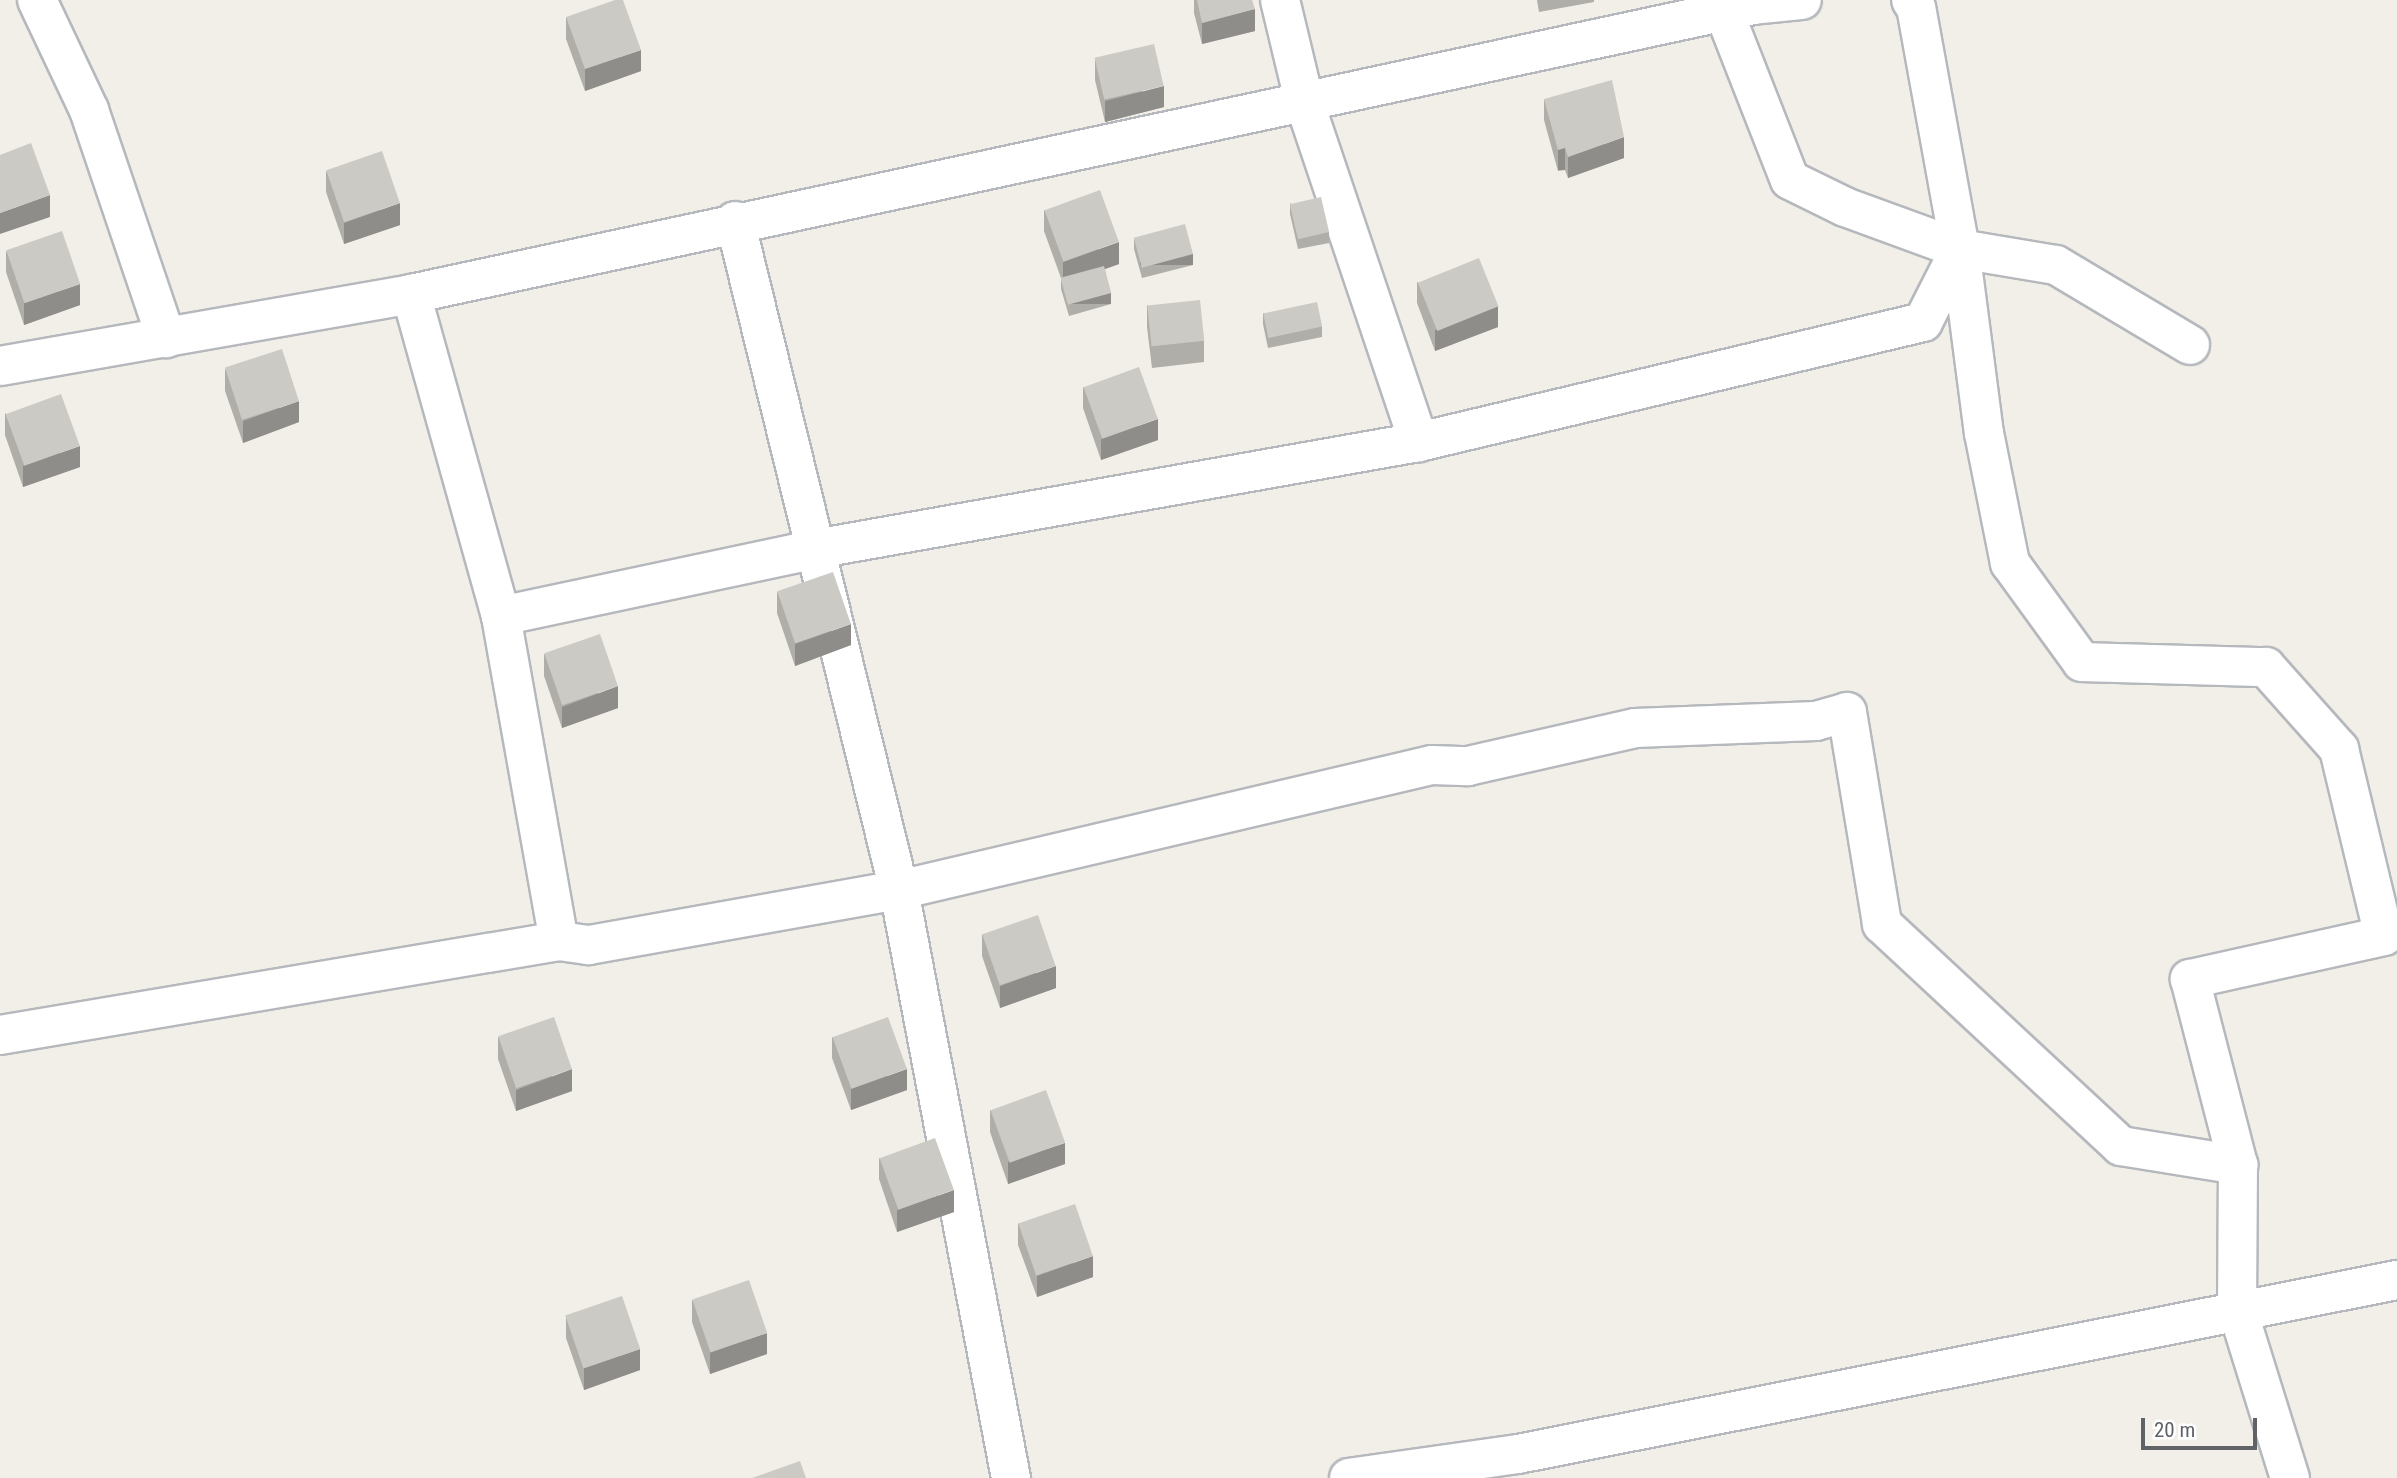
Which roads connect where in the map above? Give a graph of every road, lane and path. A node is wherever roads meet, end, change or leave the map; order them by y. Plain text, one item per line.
1 (37, 0) edge
2 (1280, 0) edge
3 (1802, 0) edge
4 (1911, 0) edge
5 (1724, 12) junction
6 (1305, 104) junction
7 (735, 221) junction
8 (1960, 249) junction
9 (411, 293) junction
10 (166, 338) junction
11 (2190, 345) dead end
12 (0, 366) edge
13 (1419, 442) junction
14 (815, 549) junction
15 (500, 616) junction
16 (899, 890) junction
17 (559, 941) junction
18 (0, 1035) edge
19 (2238, 1165) junction
20 (2397, 1280) edge
21 (2236, 1308) junction
22 (1011, 1478) edge
23 (1349, 1478) edge
24 (2290, 1478) edge

1 - 10 street
2 - 6 street
3 - 5 street
4 - 8 street
5 - 6 street
5 - 8 street
6 - 7 street
6 - 13 street
7 - 9 street
7 - 14 street
8 - 11 street
8 - 13 street
8 - 19 street
9 - 10 street
9 - 15 street
10 - 12 street
13 - 14 street
14 - 15 street
14 - 16 street
15 - 17 street
16 - 17 street
16 - 19 street
16 - 22 street
17 - 18 street
19 - 21 street
20 - 21 street
21 - 23 street
21 - 24 street

